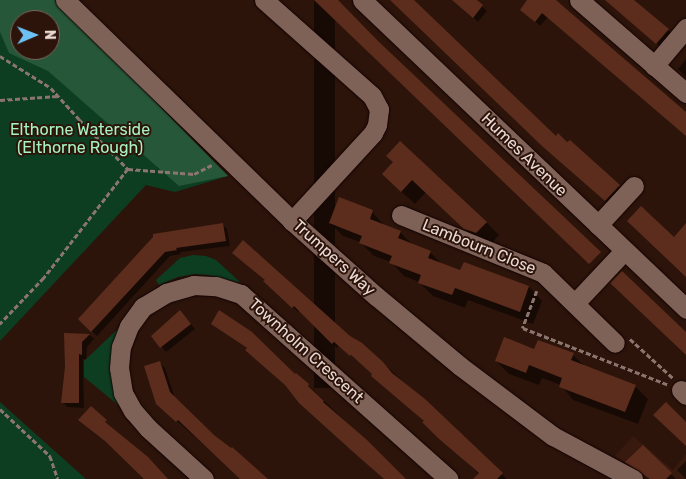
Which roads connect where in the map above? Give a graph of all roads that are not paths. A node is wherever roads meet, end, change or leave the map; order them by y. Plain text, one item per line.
1 (65, 0) edge
2 (264, 0) edge
3 (362, 0) edge
4 (579, 0) edge
5 (686, 28) edge
6 (654, 66) junction
7 (686, 93) edge
8 (634, 186) dead end
9 (401, 215) dead end
10 (292, 221) junction
11 (598, 225) junction
12 (624, 251) junction
13 (575, 303) junction
14 (686, 309) edge
15 (616, 343) road end
16 (204, 479) edge
17 (449, 479) edge
18 (633, 479) edge

1 - 10 street, Trumpers Way
2 - 10 street
3 - 11 street, Humes Avenue
4 - 6 street
5 - 6 street
6 - 7 street
8 - 11 street
9 - 13 street, Lambourn Close
10 - 18 street, Trumpers Way
11 - 12 street, Humes Avenue
12 - 13 street
12 - 14 street, Humes Avenue
13 - 15 street, Lambourn Close
16 - 17 street, Townholm Crescent

